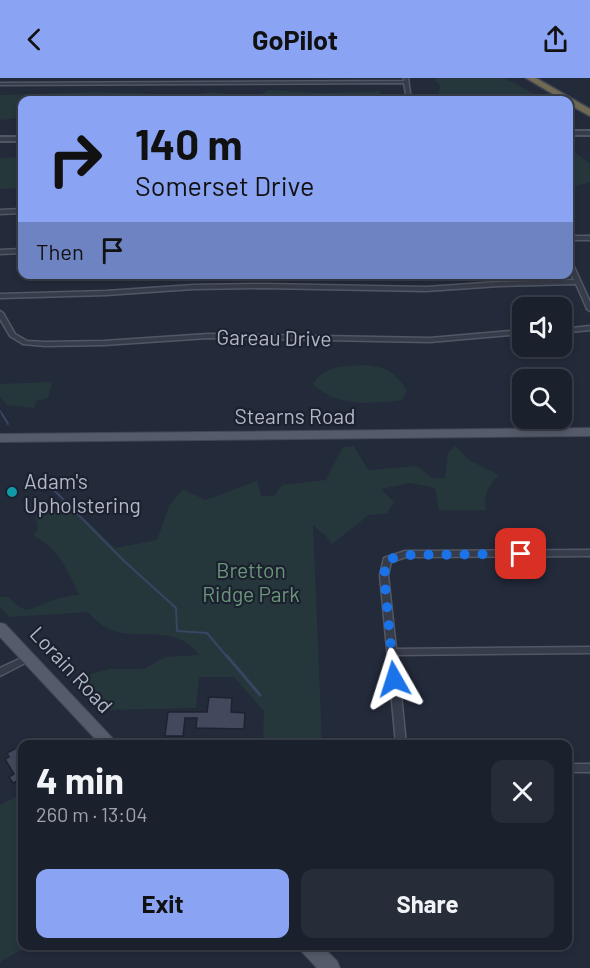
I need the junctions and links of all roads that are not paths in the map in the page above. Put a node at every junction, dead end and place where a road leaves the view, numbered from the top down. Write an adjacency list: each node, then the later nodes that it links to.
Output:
1 (530, 78): 7 (highway)
2 (541, 78): 9 (highway)
3 (406, 80): 4 (street); 6 (street)
4 (69, 81): 5 (street)
5 (0, 84)
6 (408, 96)
7 (561, 96)
8 (573, 103): 10 (highway)
9 (590, 105)
10 (590, 113)
11 (573, 133): 12 (street)
12 (590, 133)
13 (0, 139): 14 (street)
14 (18, 139)
15 (18, 211): 16 (street)
16 (0, 212)
17 (573, 238): 18 (street)
18 (590, 238)
19 (18, 251): 20 (street)
20 (0, 252)
21 (573, 272): 22 (street)
22 (577, 282): 23 (street); 24 (street)
23 (0, 296)
24 (590, 309)
25 (0, 313): 28 (street, Gareau Drive)
26 (590, 328): 27 (street)
27 (572, 330)
28 (512, 333)
29 (590, 432): 30 (main road, Stearns Road)
30 (0, 438)
31 (590, 553): 34 (street)
32 (0, 628): 35 (main road, Lorain Road)
33 (590, 650): 34 (street)
34 (392, 652): 38 (street)
35 (28, 658): 36 (street); 37 (main road, Lorain Road)
36 (0, 672)
37 (106, 740)
38 (401, 740)
39 (572, 768): 40 (street)
40 (590, 768)
41 (313, 950): 42 (main road)
42 (330, 968)

